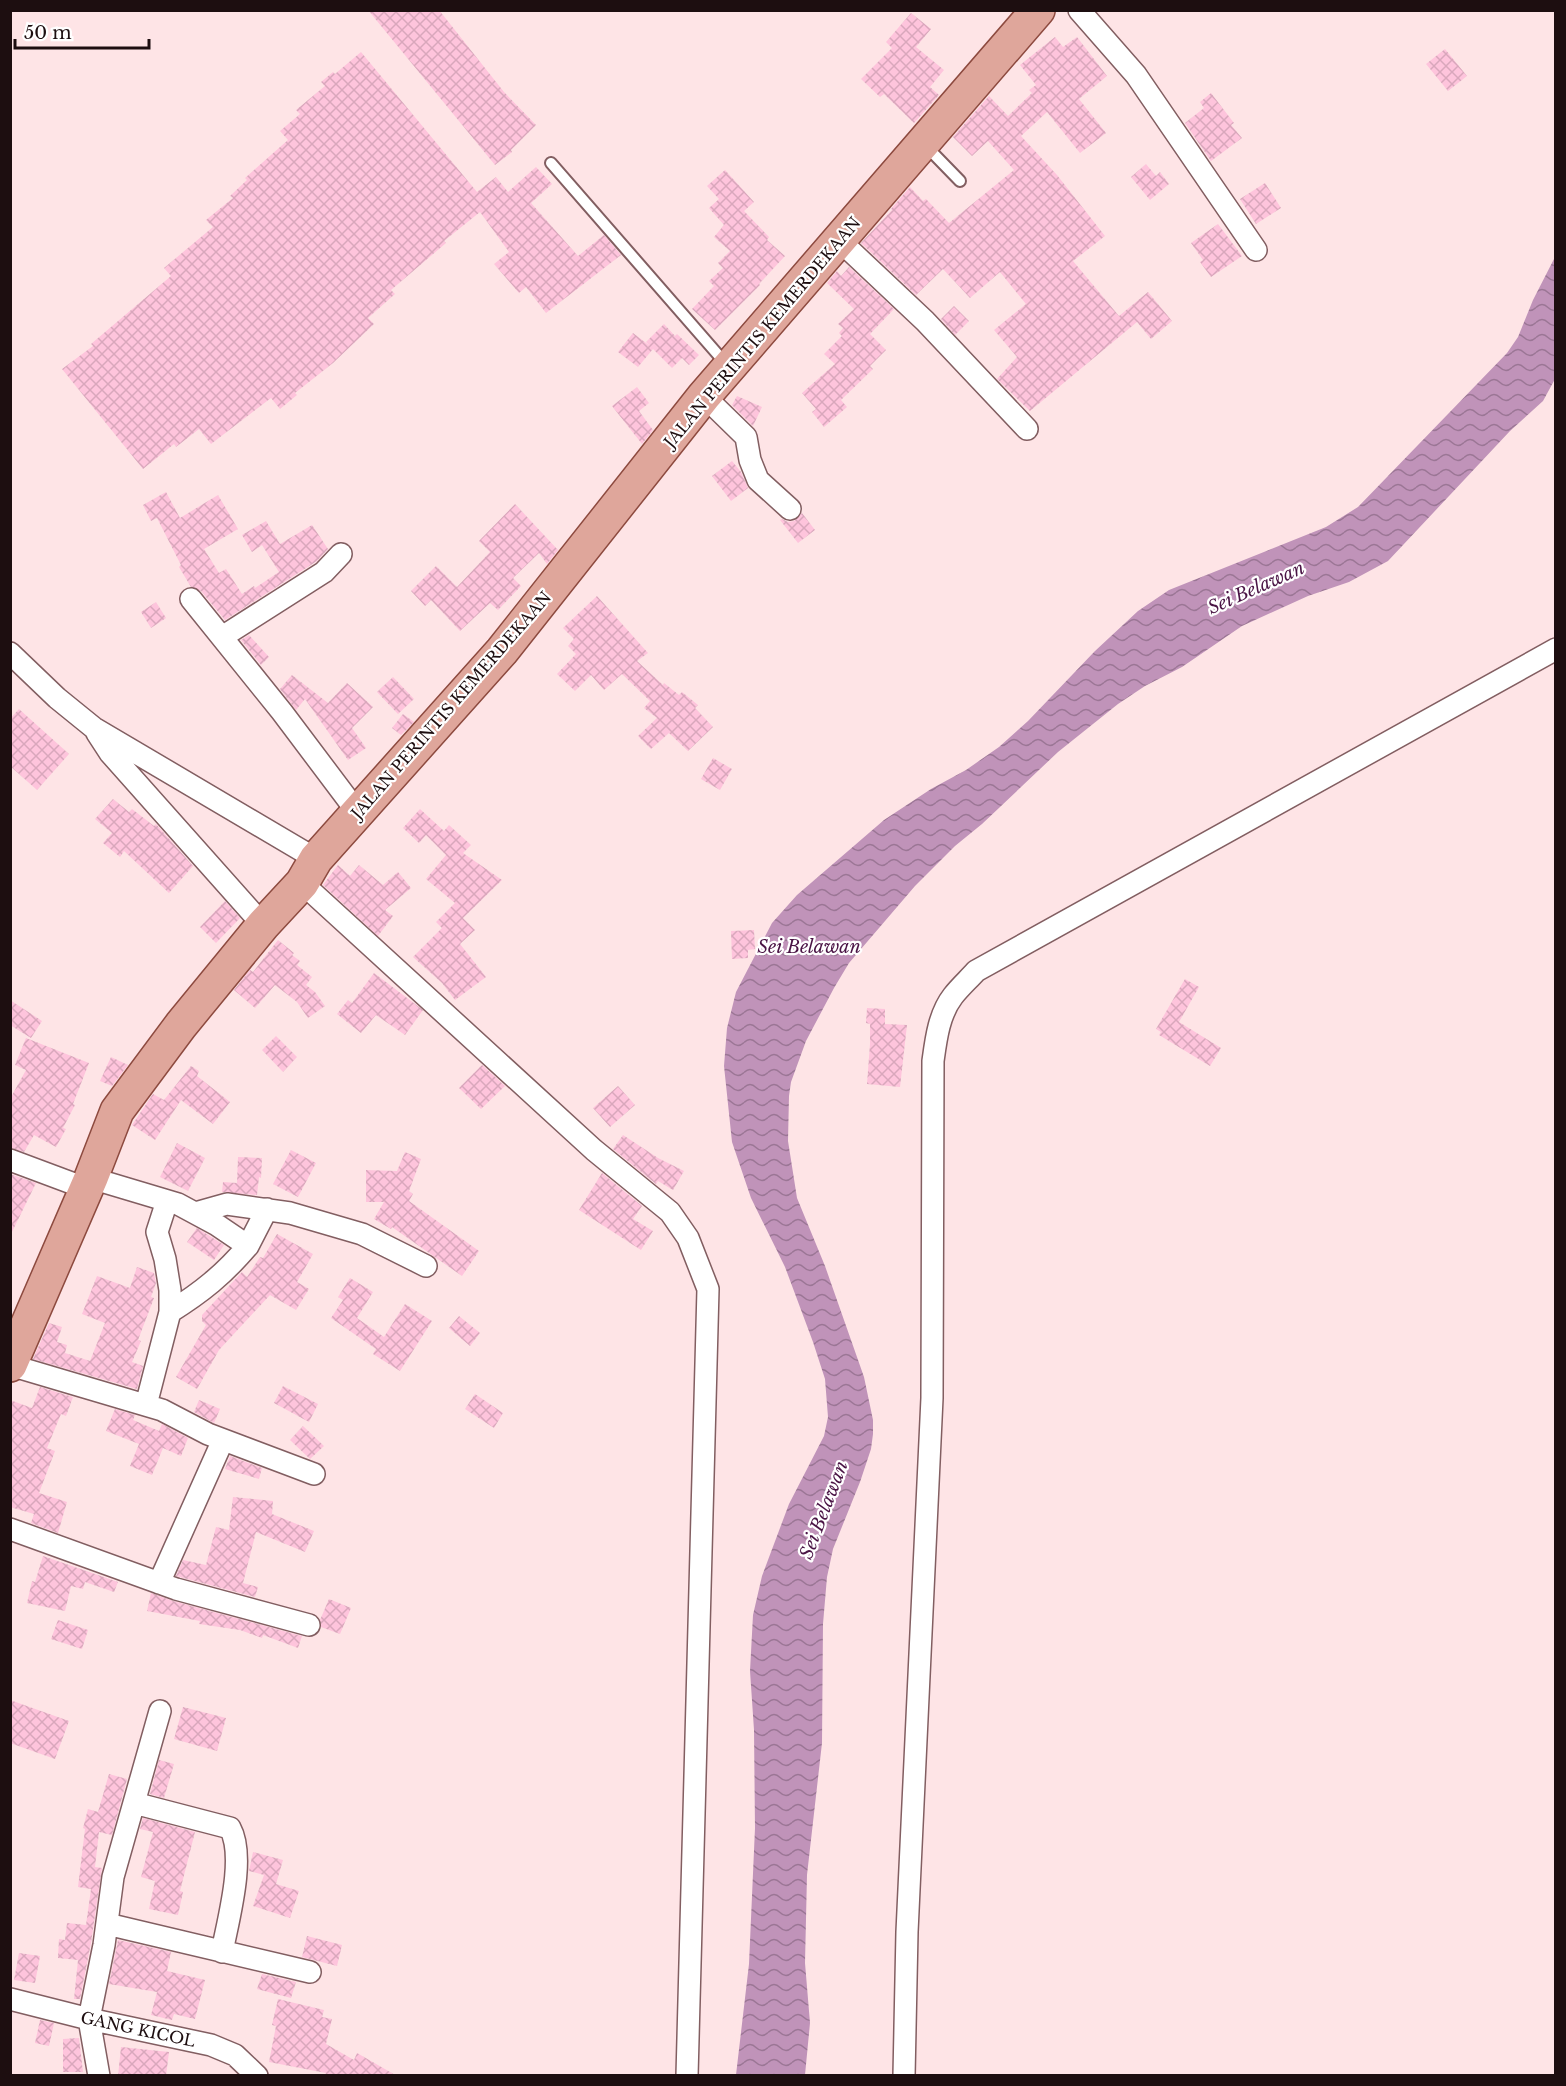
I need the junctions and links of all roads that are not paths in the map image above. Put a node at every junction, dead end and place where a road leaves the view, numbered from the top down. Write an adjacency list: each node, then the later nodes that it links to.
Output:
1 (1038, 10): 3 (main road, JALAN PERINTIS KEMERDEKAAN)
2 (1079, 10): 7 (street)
3 (923, 143): 5 (lane); 6 (main road, JALAN PERINTIS KEMERDEKAAN)
4 (551, 163): 8 (lane)
5 (960, 181)
6 (838, 240): 8 (main road, JALAN PERINTIS KEMERDEKAAN); 10 (street)
7 (1256, 250)
8 (729, 367): 9 (main road, JALAN PERINTIS KEMERDEKAAN)
9 (704, 396): 11 (street); 18 (main road, JALAN PERINTIS KEMERDEKAAN)
10 (1027, 429)
11 (790, 509)
12 (341, 554): 14 (street)
13 (191, 599): 14 (street)
14 (222, 637): 18 (street)
15 (1556, 649): 47 (street)
16 (10, 653): 17 (street)
17 (94, 728): 19 (street); 20 (street)
18 (358, 813): 19 (main road, JALAN PERINTIS KEMERDEKAAN)
19 (309, 871): 20 (main road, JALAN PERINTIS KEMERDEKAAN); 46 (street)
20 (263, 925): 22 (main road, JALAN PERINTIS KEMERDEKAAN)
21 (10, 1160): 22 (street)
22 (88, 1183): 23 (street); 29 (main road, JALAN PERINTIS KEMERDEKAAN)
23 (167, 1201): 25 (street); 28 (street)
24 (267, 1209): 25 (street); 26 (street); 27 (street)
25 (195, 1213): 26 (street)
26 (248, 1246): 28 (street)
27 (426, 1266)
28 (170, 1312): 31 (street)
29 (19, 1322): 30 (main road, JALAN PERINTIS KEMERDEKAAN)
30 (10, 1365): 31 (street)
31 (146, 1405): 32 (street)
32 (223, 1440): 33 (street); 35 (street)
33 (314, 1474)
34 (10, 1529): 35 (street)
35 (159, 1583): 36 (street)
36 (309, 1625)
37 (160, 1711): 38 (street)
38 (134, 1803): 39 (street); 40 (street)
39 (107, 1924): 40 (street); 43 (street)
40 (222, 1952): 41 (street)
41 (310, 1972)
42 (10, 1999): 43 (street, GANG KICOL)
43 (89, 2019): 44 (street); 45 (street, GANG KICOL)
44 (99, 2076)
45 (257, 2076)
46 (687, 2076)
47 (904, 2076)

